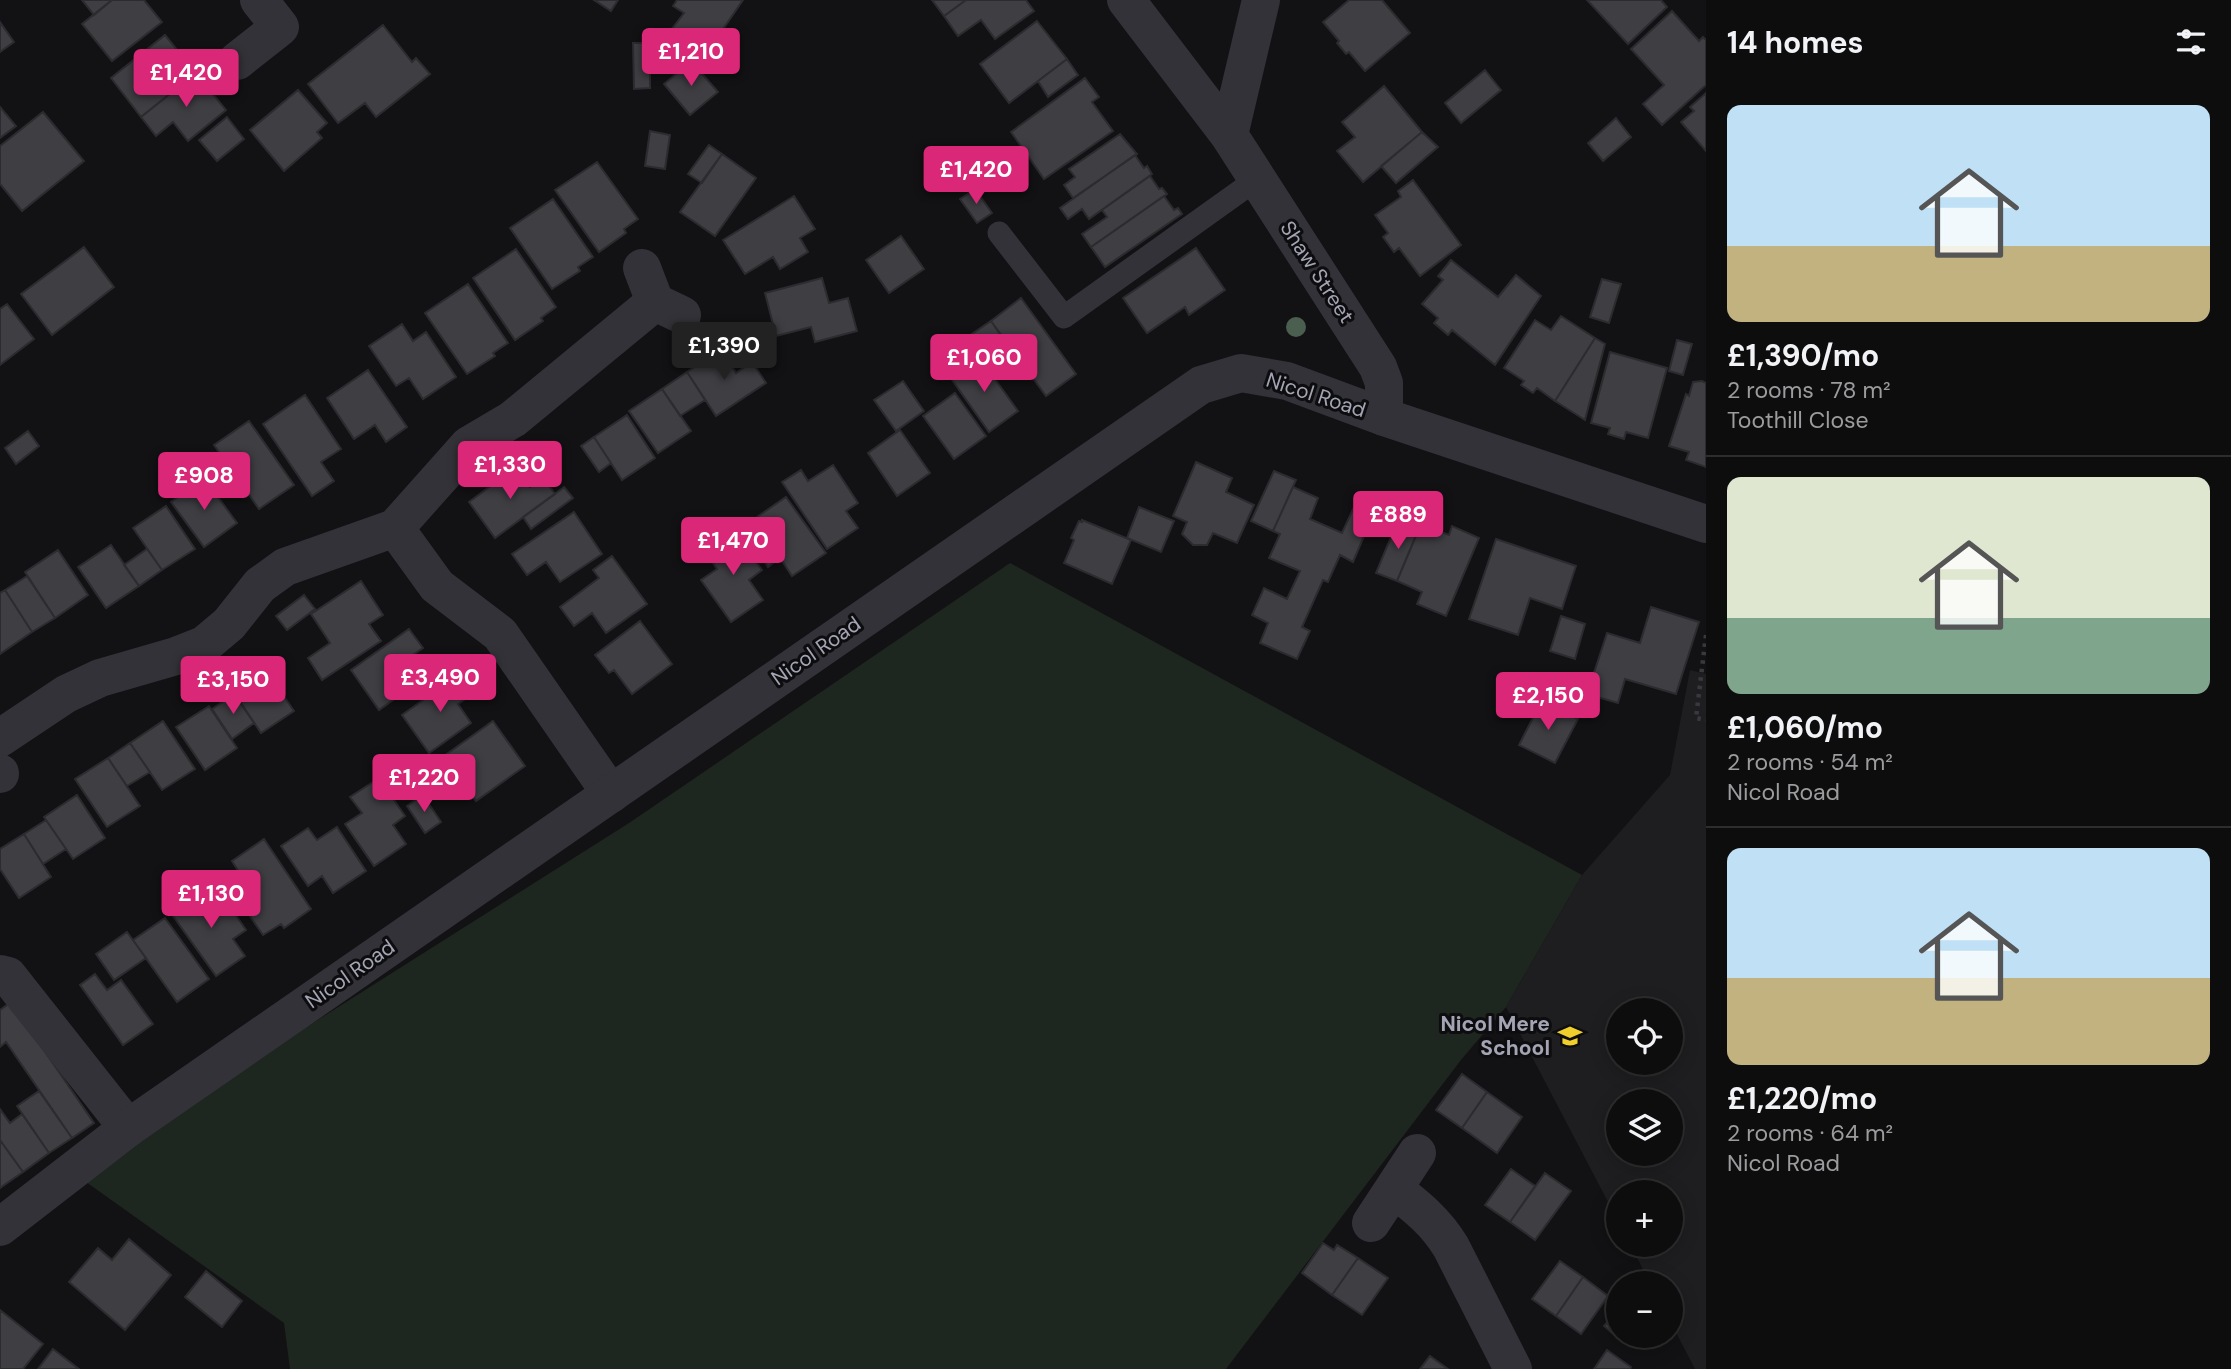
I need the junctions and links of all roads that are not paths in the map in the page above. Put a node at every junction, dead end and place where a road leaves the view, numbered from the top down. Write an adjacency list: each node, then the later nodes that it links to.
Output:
1 (259, 0): 4 (street)
2 (1126, 0): 5 (street, Shaw Street)
3 (1261, 0): 5 (street)
4 (237, 61)
5 (1229, 135): 6 (street, Shaw Street)
6 (1257, 179): 7 (lane); 9 (street, Shaw Street)
7 (999, 233)
8 (660, 295): 11 (street)
9 (1384, 417): 10 (street, Nicol Road); 13 (street, Nicol Road)
10 (1706, 524)
11 (395, 528): 12 (street); 13 (street)
12 (0, 738)
13 (611, 794): 15 (street, Nicol Road)
14 (0, 974): 15 (street)
15 (128, 1128): 19 (street, Nicol Road)
16 (1417, 1153): 17 (street)
17 (1394, 1189): 18 (street); 20 (street)
18 (1371, 1223)
19 (0, 1227)
20 (1513, 1369)

